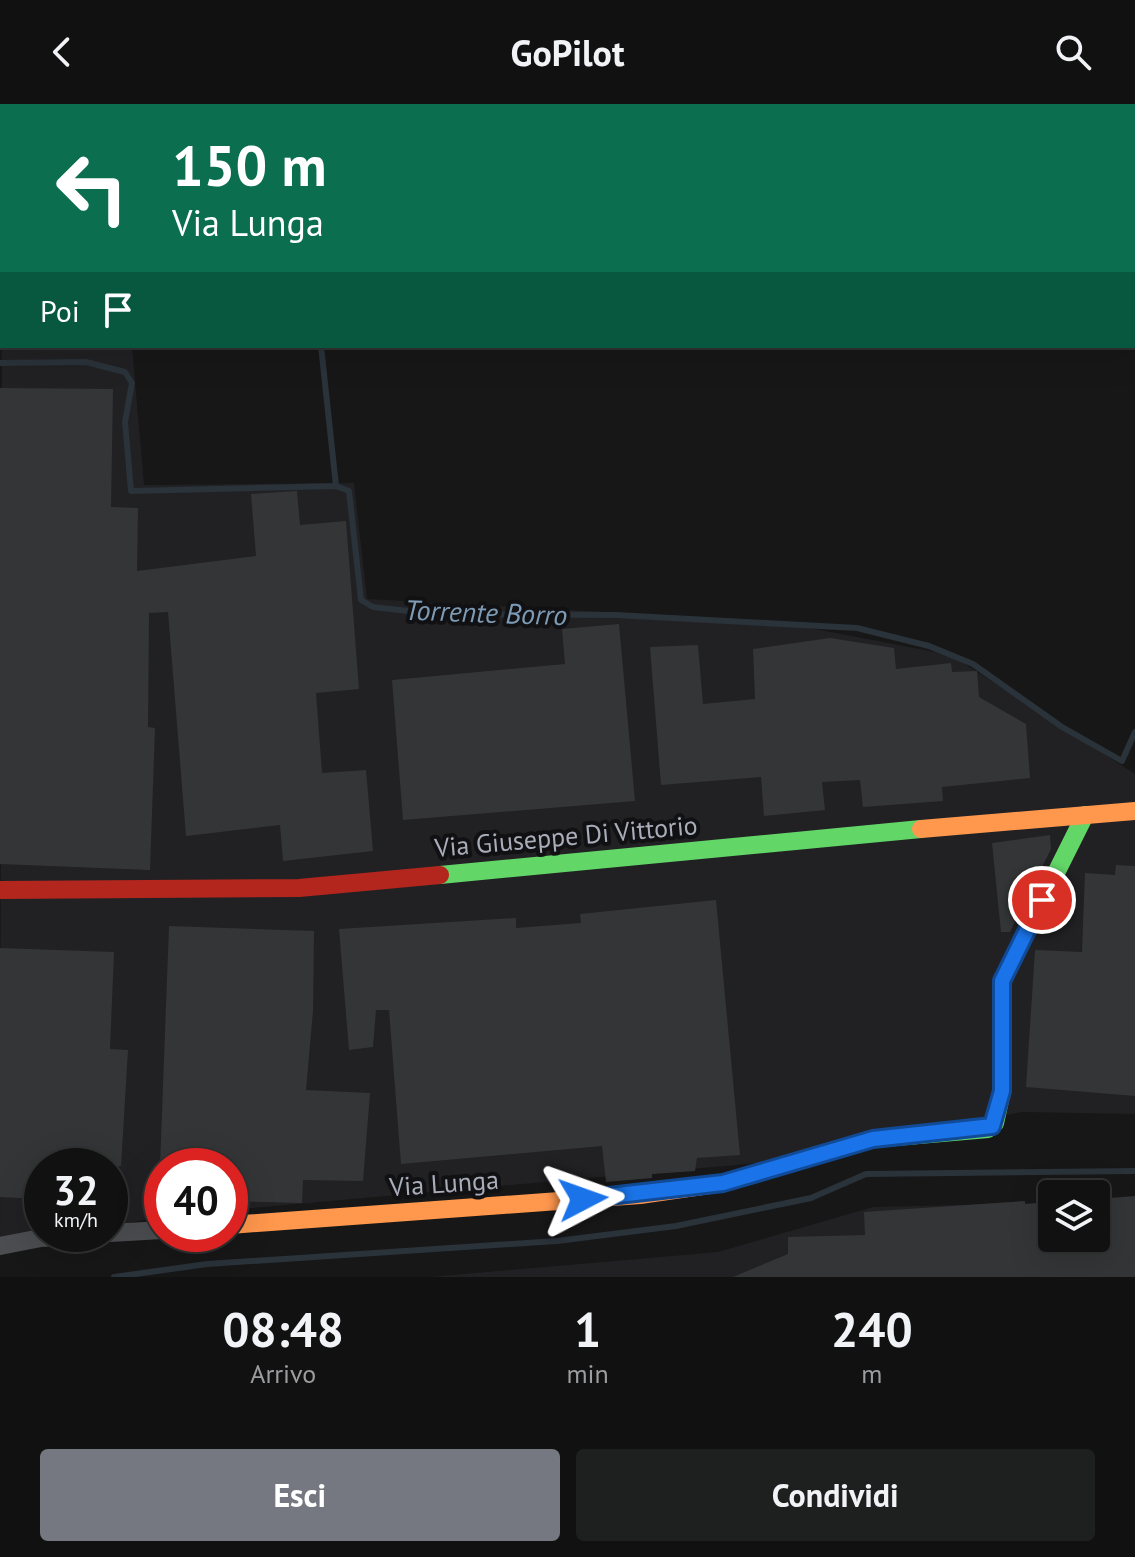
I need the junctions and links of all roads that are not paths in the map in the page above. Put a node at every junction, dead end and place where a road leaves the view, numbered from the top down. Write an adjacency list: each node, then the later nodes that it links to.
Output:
1 (1135, 811): 2 (street, Via Giuseppe Di Vittorio)
2 (1085, 815): 3 (street, Via Giuseppe Di Vittorio); 4 (street, Via Lunga)
3 (0, 890)
4 (248, 1224)
5 (24, 1241): 6 (street)
6 (0, 1246)

